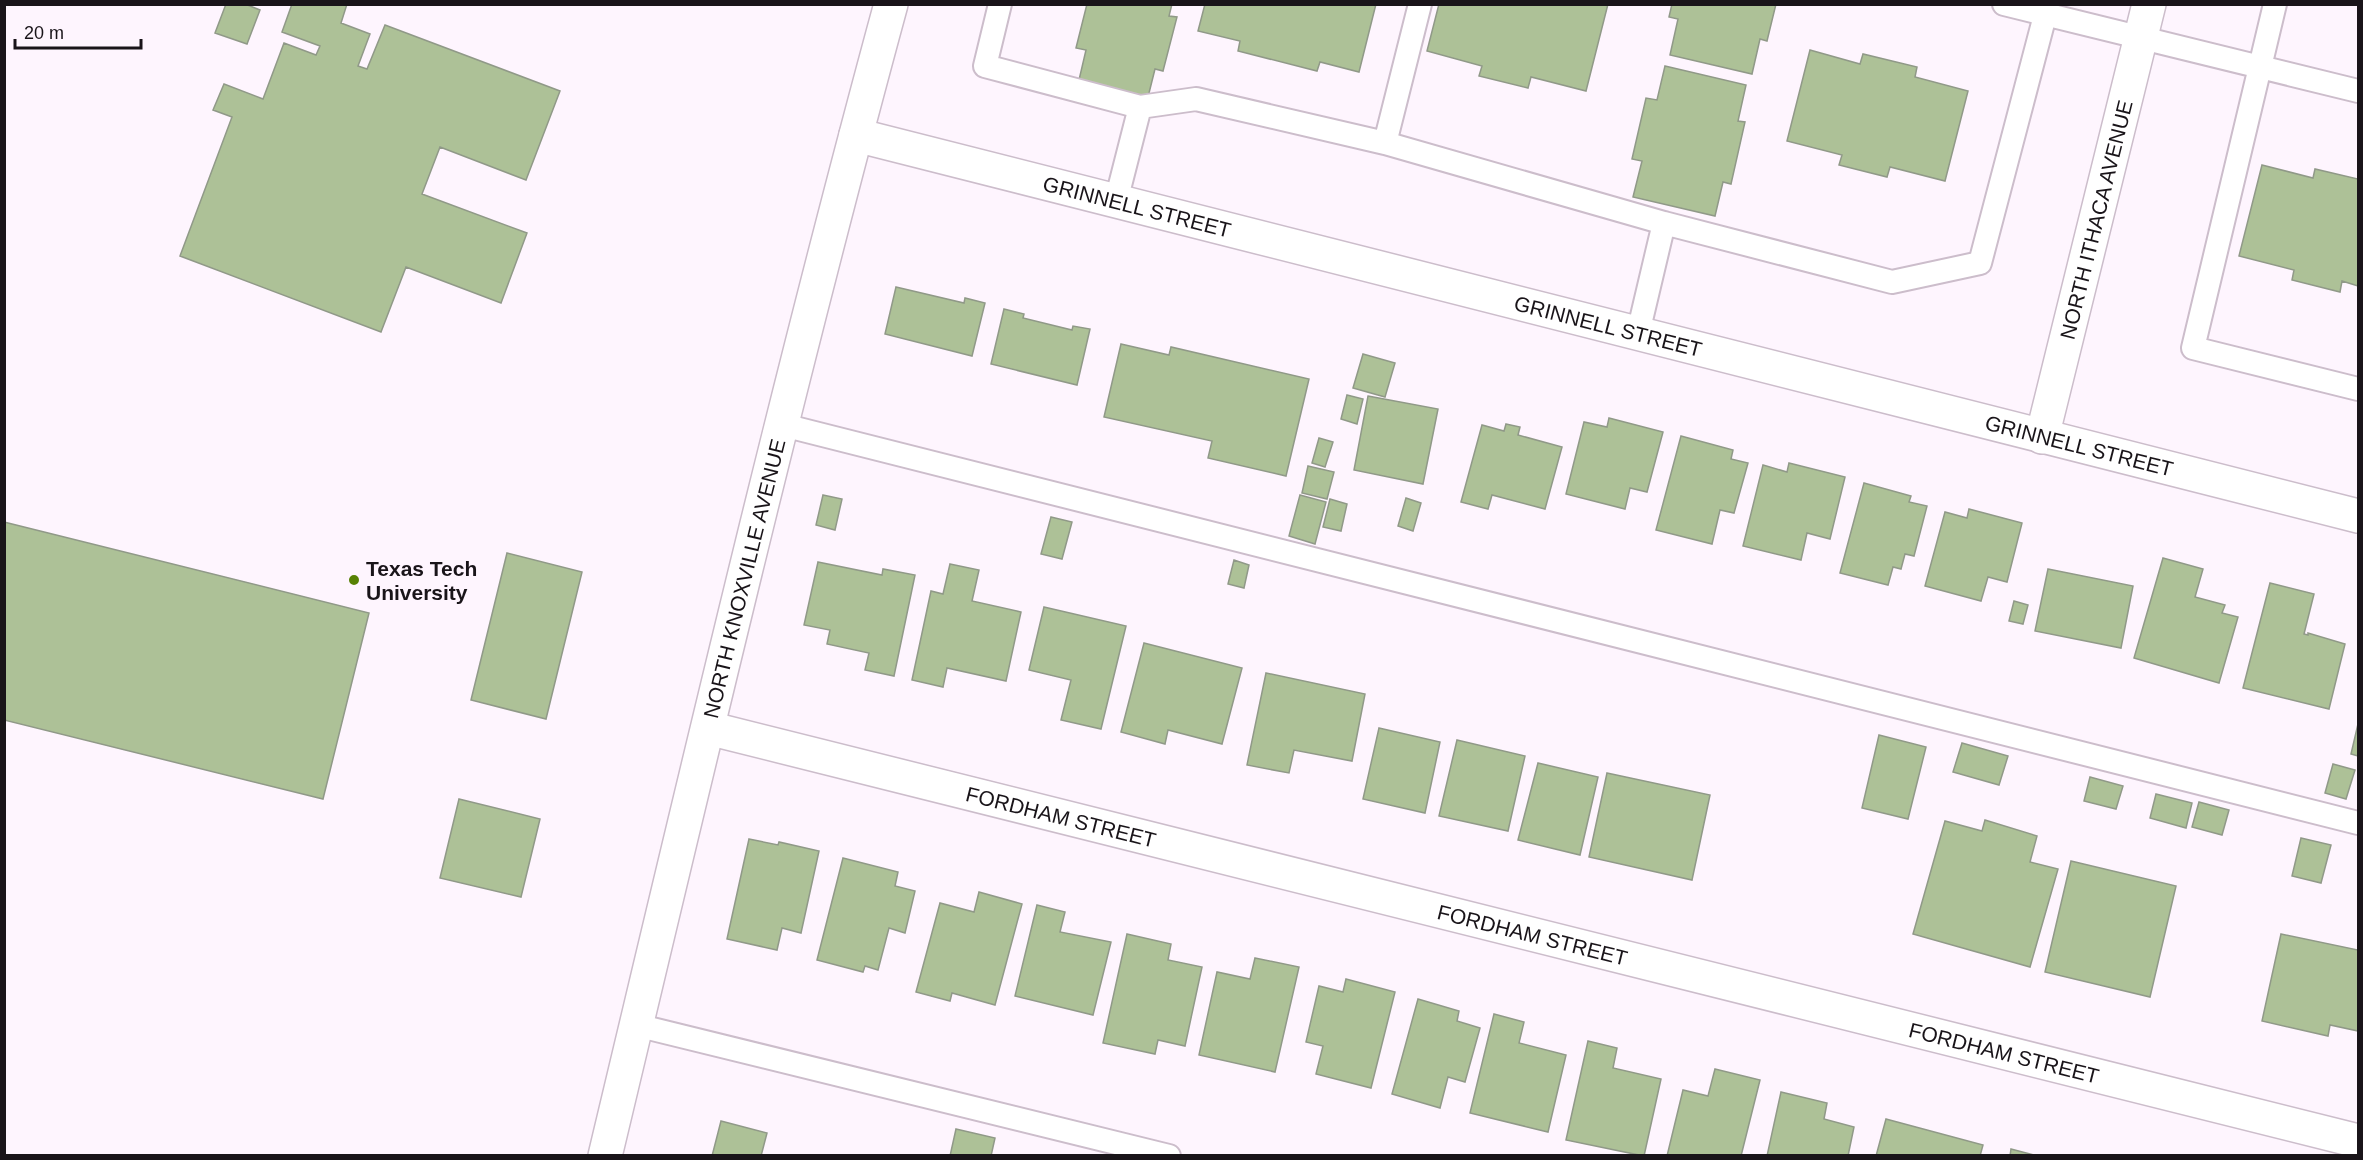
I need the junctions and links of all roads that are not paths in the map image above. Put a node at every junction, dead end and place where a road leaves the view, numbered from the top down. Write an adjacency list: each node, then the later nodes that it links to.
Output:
1 (891, 4): 12 (street, NORTH KNOXVILLE AVENUE)
2 (1000, 4): 11 (lane)
3 (1420, 4): 13 (lane)
4 (2004, 4): 7 (lane)
5 (2149, 4): 8 (street, NORTH ITHACA AVENUE)
6 (2275, 4): 9 (lane)
7 (2047, 10): 8 (lane); 15 (lane)
8 (2141, 38): 9 (lane); 19 (street, NORTH ITHACA AVENUE)
9 (2260, 67): 10 (lane); 17 (lane)
10 (2358, 91)
11 (1140, 107): 13 (lane); 14 (lane)
12 (856, 135): 14 (street, GRINNELL STREET); 18 (street, NORTH KNOXVILLE AVENUE)
13 (1385, 142): 15 (lane)
14 (1116, 201): 16 (street, GRINNELL STREET)
15 (1664, 224): 16 (lane)
16 (1638, 333): 19 (street, GRINNELL STREET)
17 (2358, 390)
18 (783, 425): 21 (street, NORTH KNOXVILLE AVENUE); 22 (lane)
19 (2042, 437): 20 (street, GRINNELL STREET)
20 (2358, 516)
21 (708, 728): 23 (street, NORTH KNOXVILLE AVENUE); 24 (street, FORDHAM STREET)
22 (2358, 823)
23 (636, 1025): 25 (street, NORTH KNOXVILLE AVENUE); 26 (lane)
24 (2358, 1141)
25 (605, 1155)
26 (1169, 1155)

